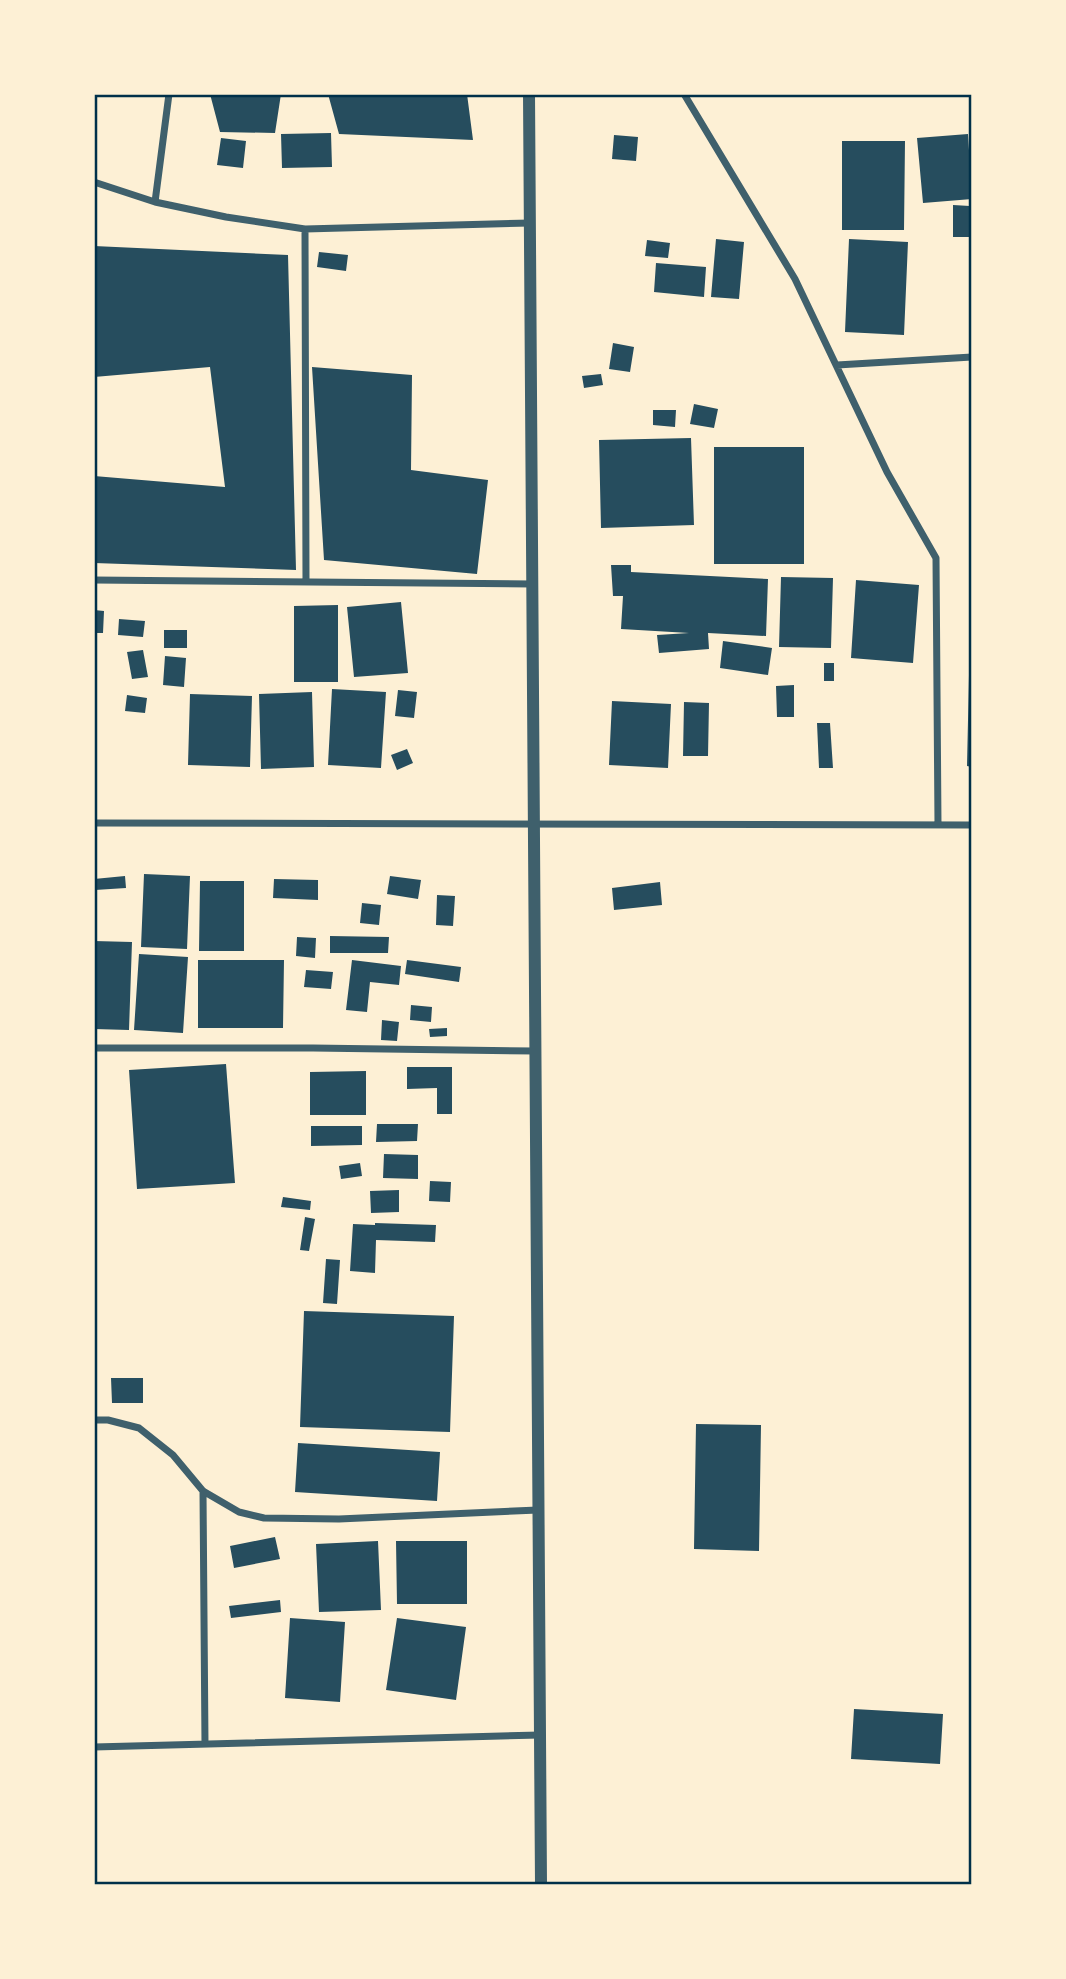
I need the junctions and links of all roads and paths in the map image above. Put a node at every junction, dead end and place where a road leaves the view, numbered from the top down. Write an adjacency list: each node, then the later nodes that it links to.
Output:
1 (169, 94): 5 (street)
2 (529, 94): 6 (street)
3 (684, 94): 9 (street)
4 (94, 182): 5 (street)
5 (155, 202): 7 (street)
6 (530, 223): 7 (street); 12 (street)
7 (305, 229): 11 (street)
8 (971, 357): 9 (street)
9 (837, 365): 15 (street)
10 (94, 580): 11 (street)
11 (306, 582): 12 (street)
12 (532, 584): 14 (street)
13 (94, 823): 14 (street)
14 (533, 824): 15 (street); 18 (street)
15 (938, 825): 16 (street)
16 (971, 825)
17 (94, 1048): 18 (street)
18 (535, 1051): 21 (street)
19 (94, 1420): 20 (street)
20 (203, 1491): 21 (street); 23 (street)
21 (538, 1510): 22 (street)
22 (540, 1735): 23 (street); 25 (street)
23 (205, 1744): 24 (street)
24 (94, 1747)
25 (541, 1885)

